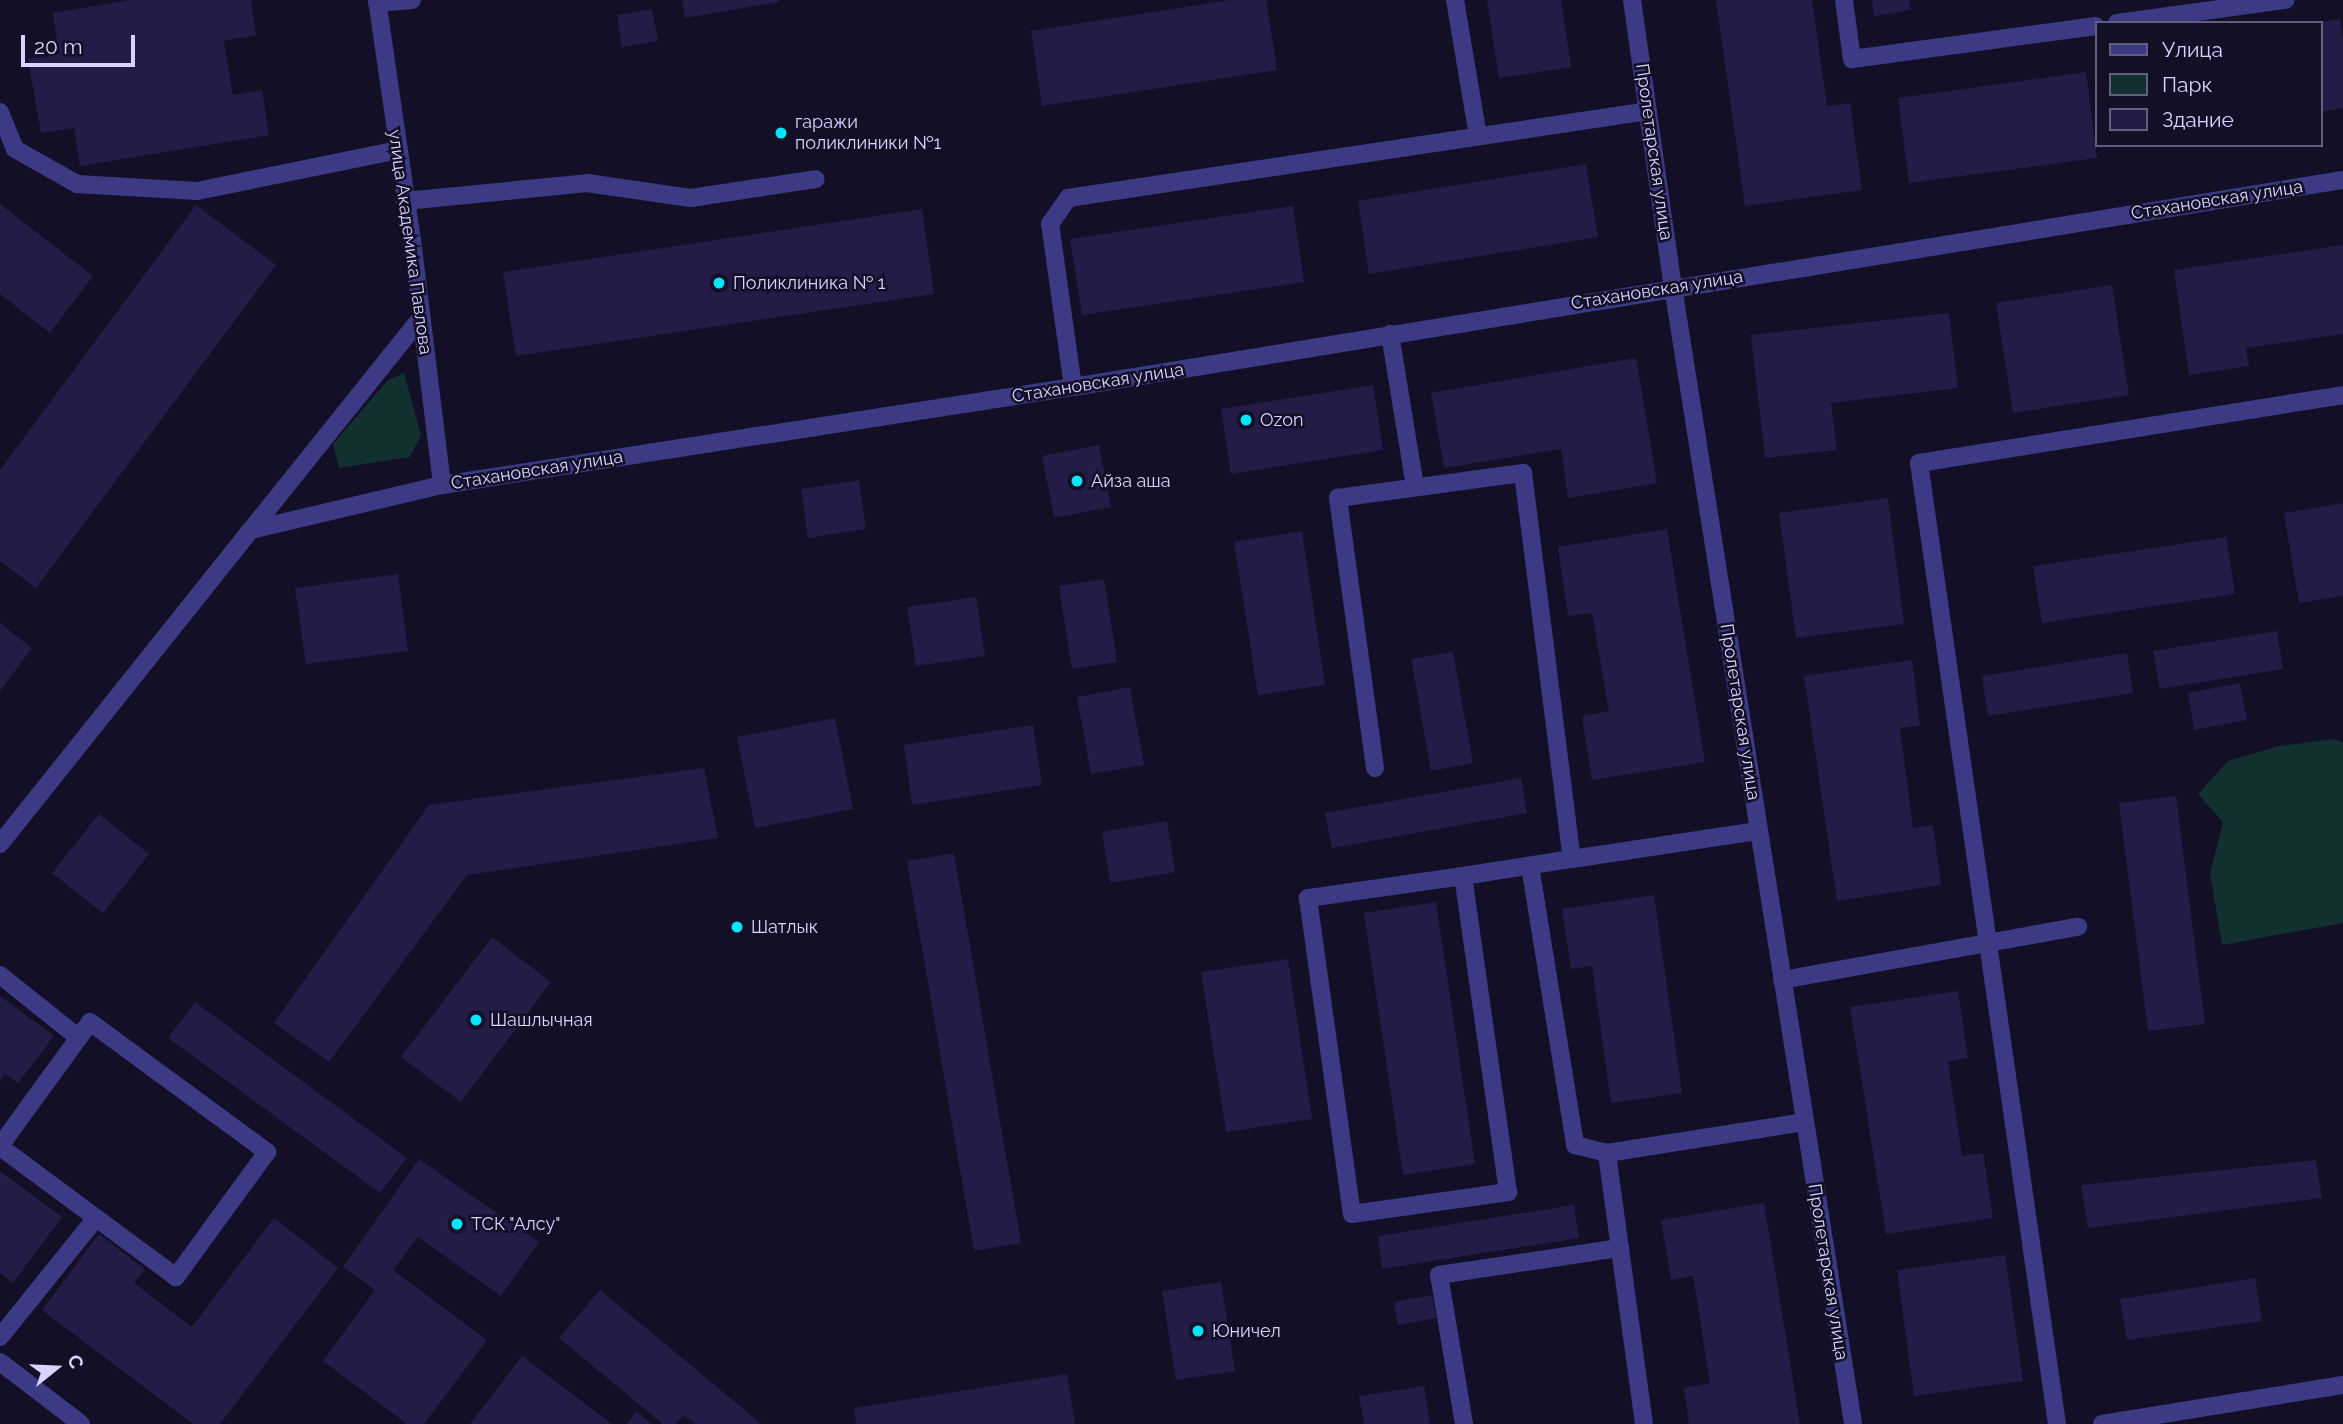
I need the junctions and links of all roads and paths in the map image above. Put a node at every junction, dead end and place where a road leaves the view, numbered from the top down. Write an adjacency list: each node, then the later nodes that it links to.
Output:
1 (412, 0): 6 (street)
2 (1455, 0): 11 (street)
3 (1632, 0): 9 (street, Пролетарская улица)
4 (1844, 0): 8 (street)
5 (2285, 0): 7 (street)
6 (377, 2): 12 (street, улица Академика Павлова)
7 (2132, 21)
8 (2094, 26)
9 (1648, 110): 11 (street); 16 (street, Пролетарская улица)
10 (0, 113): 12 (street)
11 (1478, 136): 19 (street)
12 (398, 150): 15 (street, улица Академика Павлова)
13 (816, 178): 15 (street)
14 (2343, 180): 16 (street, Стахановская улица)
15 (405, 201): 17 (street, улица Академика Павлова)
16 (1673, 287): 18 (street, Стахановская улица); 25 (street, Пролетарская улица)
17 (421, 318): 21 (street, улица Академика Павлова); 23 (street)
18 (1390, 334): 19 (street, Стахановская улица); 22 (street)
19 (1073, 387): 21 (street, Стахановская улица)
20 (2343, 395): 31 (street)
21 (442, 485): 23 (street, Стахановская улица)
22 (1415, 486): 24 (street); 27 (street)
23 (251, 530): 26 (street)
24 (1374, 768)
25 (1758, 831): 27 (street); 33 (street, Пролетарская улица)
26 (0, 844)
27 (1572, 859): 28 (street)
28 (1530, 866): 29 (street); 37 (street)
29 (1464, 876): 29 (street)
30 (2078, 927): 31 (street)
31 (1988, 943): 33 (street); 47 (street)
32 (0, 975): 34 (street)
33 (1782, 980): 35 (street, Пролетарская улица)
34 (79, 1038): 36 (street); 38 (street)
35 (1804, 1122): 37 (street); 46 (street, Пролетарская улица)
36 (0, 1147): 38 (street)
37 (1607, 1153): 39 (street)
38 (96, 1218): 40 (street)
39 (1620, 1248): 44 (street); 45 (street)
40 (0, 1338)
41 (0, 1362): 43 (street)
42 (2343, 1385): 48 (street)
43 (80, 1424)
44 (1464, 1424)
45 (1644, 1424)
46 (1853, 1424)
47 (2057, 1424)
48 (2102, 1424)

